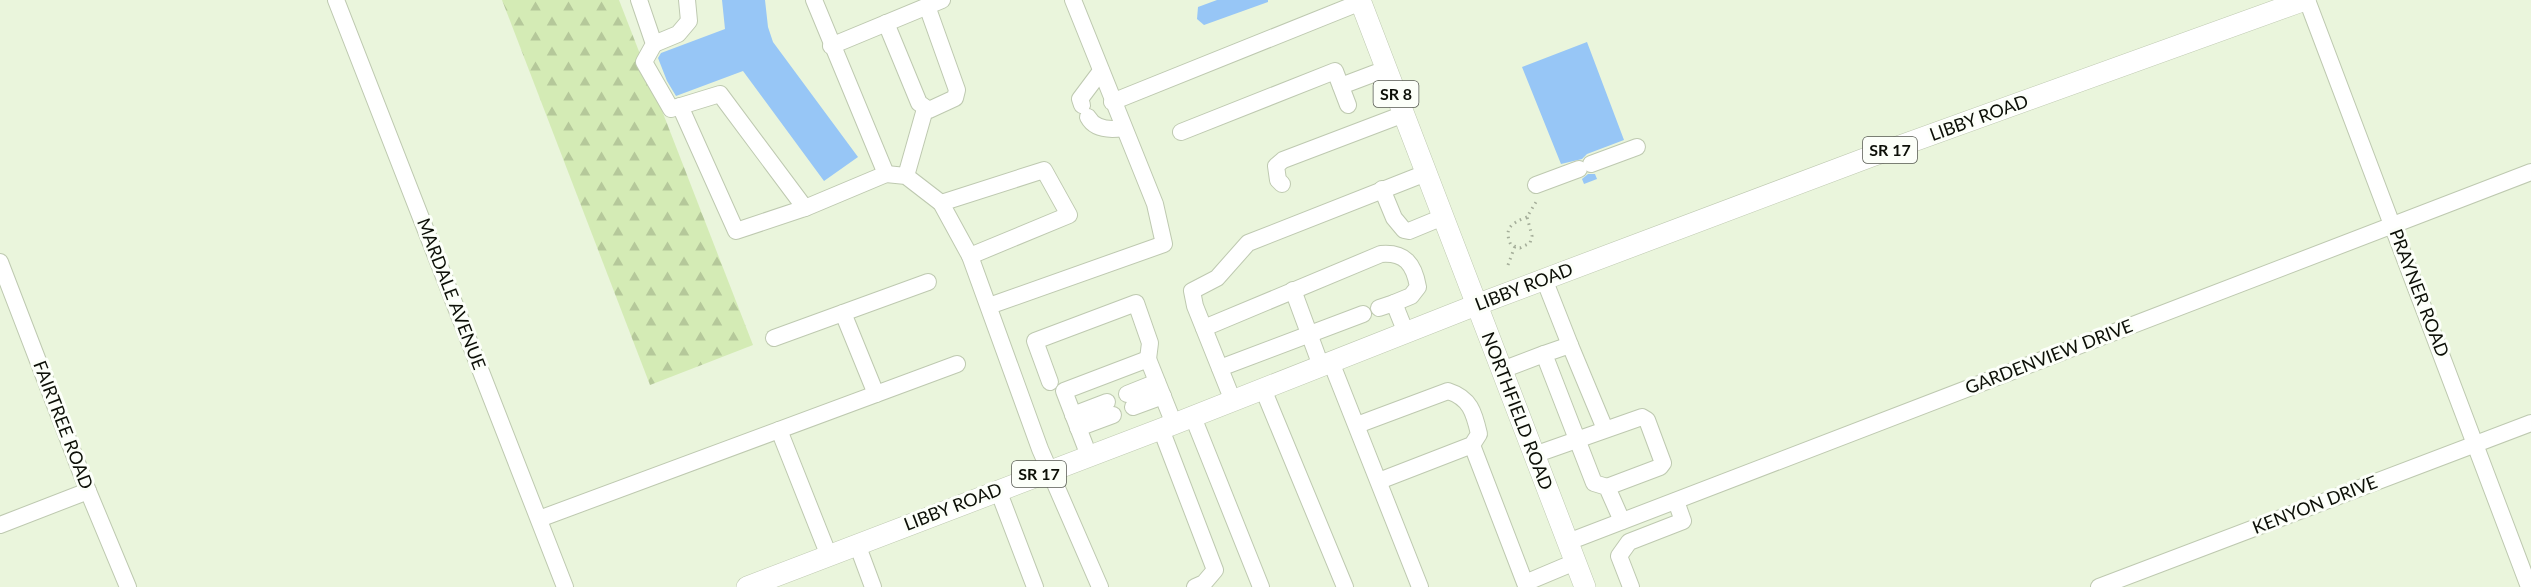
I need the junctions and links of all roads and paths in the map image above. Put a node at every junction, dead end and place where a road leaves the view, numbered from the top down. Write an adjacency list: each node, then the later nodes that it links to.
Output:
1 (336, 0): 81 (street, MARDALE AVENUE)
2 (639, 0): 10 (street)
3 (687, 0): 10 (street)
4 (814, 0): 11 (street)
5 (1073, 0): 13 (street)
6 (2306, 0): 34 (street, PRAYNER ROAD); 39 (main road, LIBBY ROAD / SR 17)
7 (1360, 1): 12 (main road, NORTHFIELD ROAD / SR 8); 15 (street)
8 (934, 3): 9 (street); 18 (street)
9 (886, 23): 11 (street); 18 (street)
10 (654, 44): 17 (street)
11 (831, 46): 25 (street)
12 (1386, 69): 14 (street); 19 (main road, NORTHFIELD ROAD / SR 8)
13 (1101, 71): 15 (street); 20 (street)
14 (1341, 86): 16 (street); 21 (street)
15 (1112, 102): 20 (street)
16 (1348, 105)
17 (680, 106): 31 (street); 31 (street)
18 (925, 109): 26 (street)
19 (1404, 114): 24 (main road, NORTHFIELD ROAD / SR 8); 27 (street)
20 (1123, 128): 43 (street)
21 (1181, 132)
22 (1637, 147): 29 (street)
23 (2531, 172): 34 (street, GARDENVIEW DRIVE)
24 (1426, 173): 28 (street); 32 (main road, NORTHFIELD ROAD / SR 8)
25 (886, 174): 26 (street); 31 (street)
26 (906, 176): 30 (street)
27 (1282, 184)
28 (1383, 189): 32 (street); 46 (street)
29 (1538, 190): 33 (path)
30 (941, 203): 36 (street); 36 (street)
31 (805, 208)
32 (1443, 218): 42 (main road, NORTHFIELD ROAD / SR 8)
33 (1527, 218): 35 (path); 35 (path)
34 (2393, 225): 71 (street, PRAYNER ROAD); 80 (street, GARDENVIEW DRIVE)
35 (1515, 246): 38 (path)
36 (970, 256): 43 (street)
37 (0, 262): 79 (street, FAIRTREE ROAD)
38 (1508, 265)
39 (1544, 279): 42 (main road, LIBBY ROAD / SR 17); 50 (street)
40 (928, 282): 44 (street)
41 (1293, 290): 46 (street); 47 (street); 48 (street)
42 (1476, 305): 47 (main road, LIBBY ROAD / SR 17); 56 (main road, NORTHFIELD ROAD / SR 8)
43 (989, 306): 75 (street)
44 (843, 313): 49 (street); 60 (street)
45 (1363, 314): 48 (street)
46 (1204, 328): 55 (street)
47 (1406, 333): 54 (main road, LIBBY ROAD / SR 17)
48 (1309, 334): 54 (street); 55 (street)
49 (774, 338)
50 (1570, 345): 51 (street); 68 (street)
51 (1544, 354): 56 (street); 70 (street)
52 (1148, 358): 57 (street); 58 (street); 64 (street)
53 (957, 364): 60 (street)
54 (1326, 364): 59 (main road, LIBBY ROAD / SR 17); 67 (street)
55 (1220, 368): 62 (street)
56 (1502, 370): 73 (main road, NORTHFIELD ROAD / SR 8)
57 (1050, 382)
58 (1160, 389): 61 (street); 65 (street)
59 (1263, 389): 62 (main road, LIBBY ROAD / SR 17); 97 (street)
60 (876, 394): 69 (street)
61 (1130, 400)
62 (1233, 401): 65 (main road, LIBBY ROAD / SR 17)
63 (1110, 408): 64 (street)
64 (1076, 422): 74 (street)
65 (1176, 423): 74 (main road, LIBBY ROAD / SR 17); 95 (street); 96 (street)
66 (2531, 423): 71 (street, KENYON DRIVE)
67 (1357, 425): 72 (street); 76 (street)
68 (1605, 429): 70 (street); 77 (street)
69 (779, 430): 81 (street); 86 (street)
70 (1577, 440): 73 (street); 77 (street)
71 (2476, 444): 101 (street, KENYON DRIVE); 102 (street, PRAYNER ROAD)
72 (1472, 445): 76 (street); 88 (street)
73 (1534, 455): 84 (main road, NORTHFIELD ROAD / SR 8)
74 (1089, 456): 75 (main road, LIBBY ROAD / SR 17)
75 (1050, 470): 78 (main road, LIBBY ROAD / SR 17); 94 (street)
76 (1379, 481): 98 (street)
77 (1607, 487): 82 (street)
78 (998, 490): 85 (main road, LIBBY ROAD / SR 17); 93 (street)
79 (88, 491): 83 (street); 89 (street, FAIRTREE ROAD)
80 (1676, 501): 82 (street, GARDENVIEW DRIVE); 100 (street)
81 (539, 519): 90 (street, MARDALE AVENUE)
82 (1622, 521): 84 (street, GARDENVIEW DRIVE)
83 (0, 525)
84 (1568, 542): 87 (main road, NORTHFIELD ROAD / SR 8)
85 (857, 544): 86 (main road, LIBBY ROAD / SR 17); 92 (street)
86 (828, 556): 91 (main road, LIBBY ROAD / SR 17)
87 (1575, 562): 88 (street); 99 (main road, NORTHFIELD ROAD / SR 8)
88 (1520, 585)
89 (128, 587)
90 (565, 587)
91 (747, 587)
92 (873, 587)
93 (1035, 587)
94 (1100, 587)
95 (1195, 587)
96 (1261, 587)
97 (1345, 587)
98 (1420, 587)
99 (1585, 587)
100 (1631, 587)
101 (2099, 587)
102 (2529, 587)

